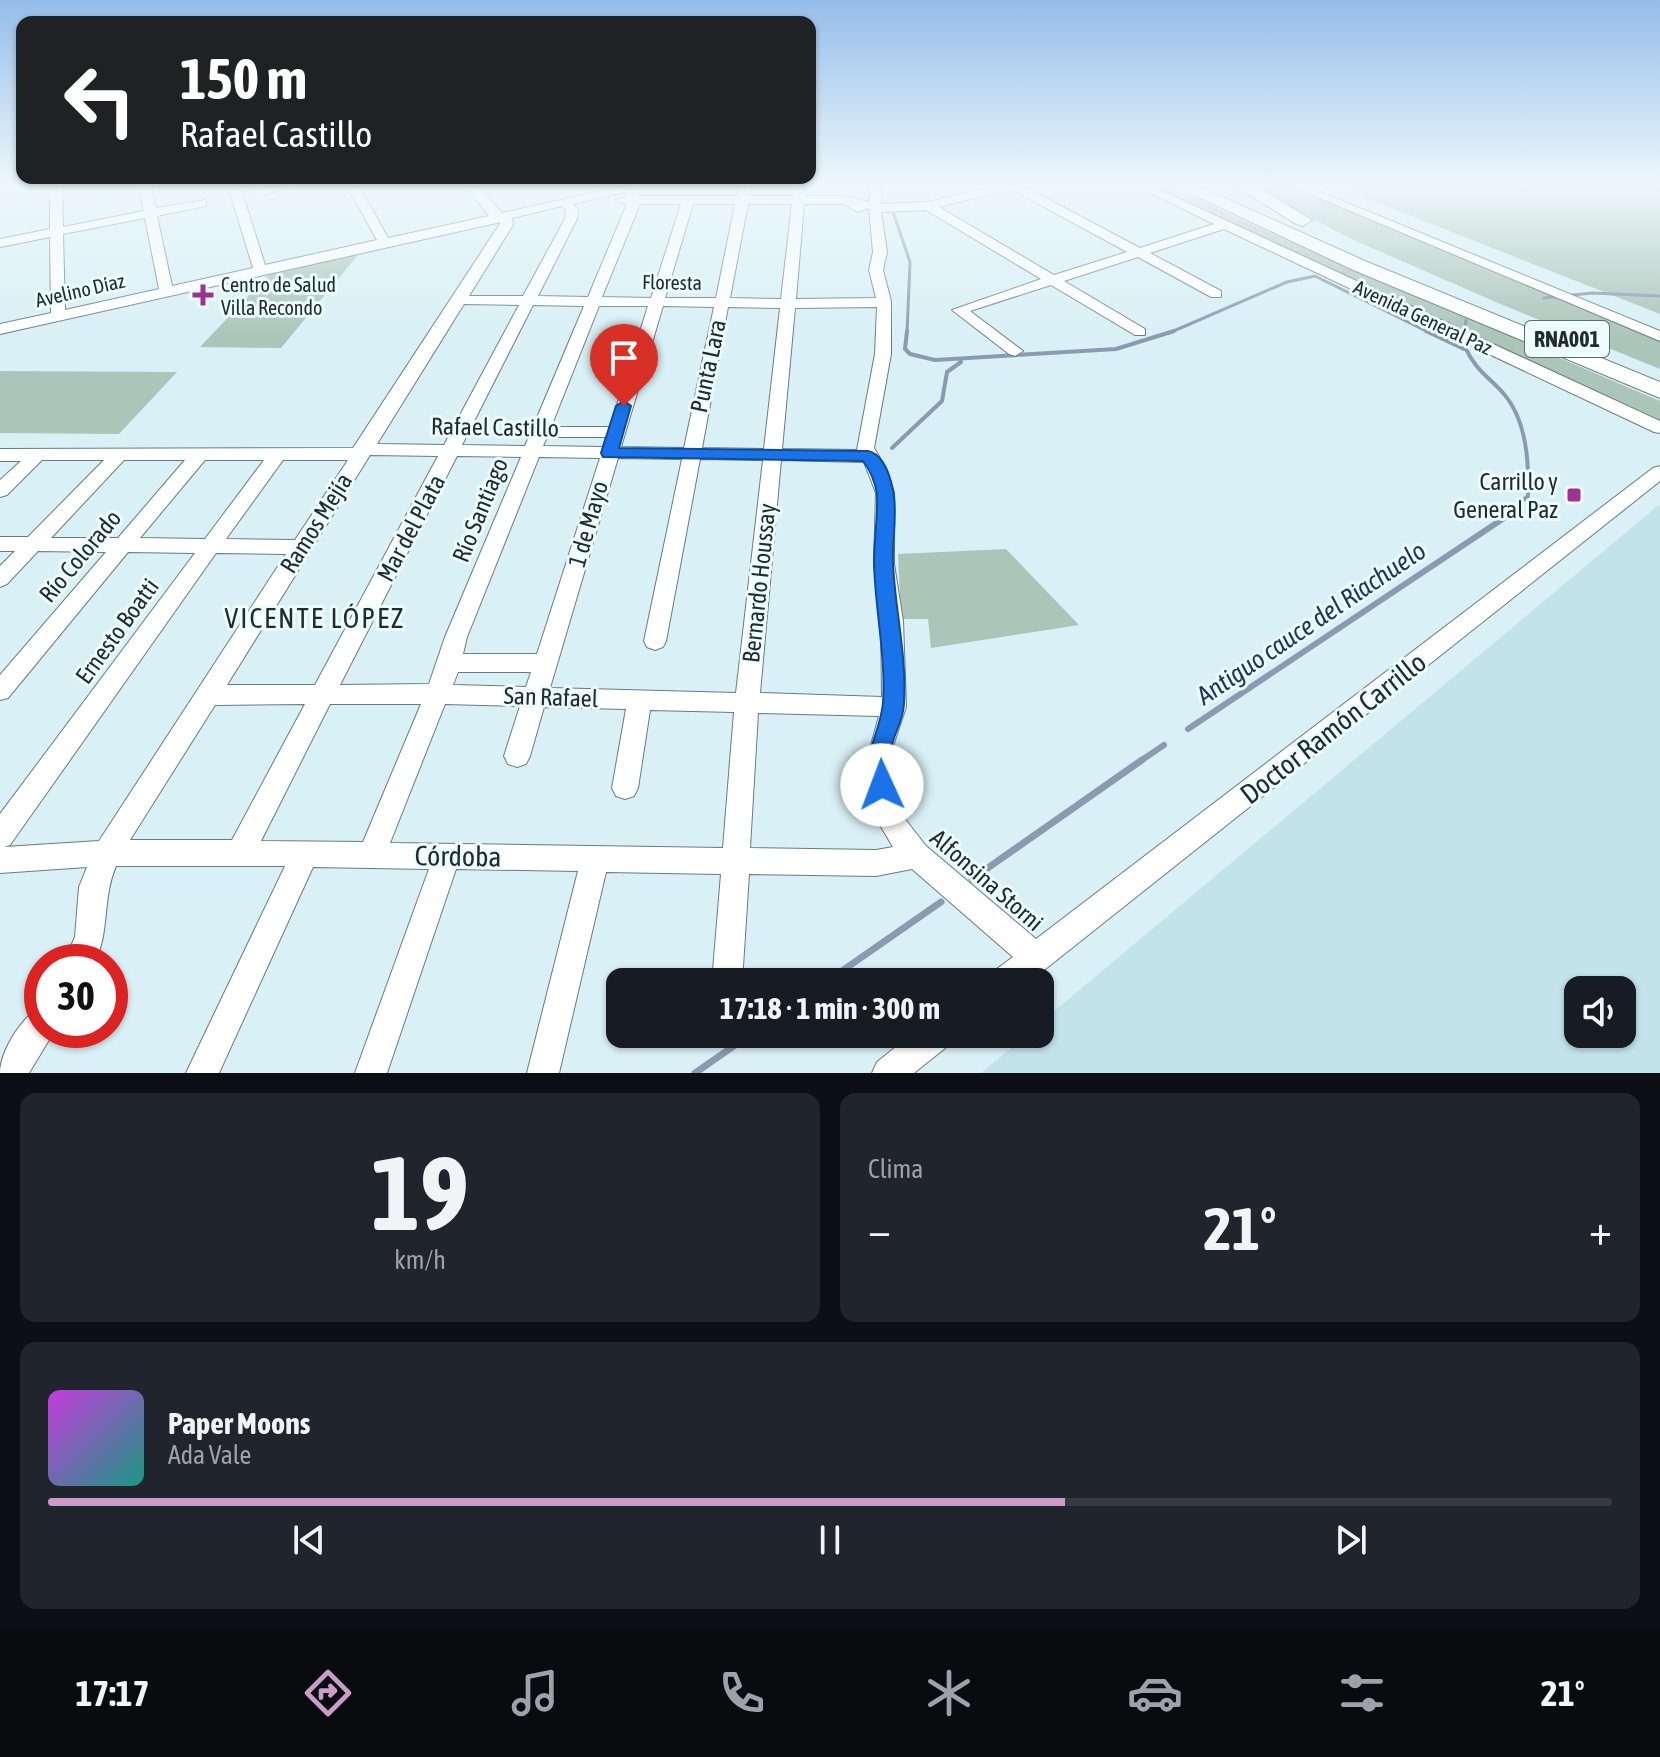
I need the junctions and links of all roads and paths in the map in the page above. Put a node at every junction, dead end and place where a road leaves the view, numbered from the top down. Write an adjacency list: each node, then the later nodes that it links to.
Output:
1 (35, 236): 23 (street)
2 (56, 236): 37 (street)
3 (155, 236): 27 (street)
4 (249, 236): 25 (street)
5 (381, 236): 22 (street)
6 (411, 236): 22 (street, Avelino Díaz)
7 (500, 236): 29 (street, Ramos Mejía)
8 (562, 236): 30 (street, Mar del Plata)
9 (617, 236): 31 (street, Río Santiago)
10 (677, 236): 34 (street, 1 de Mayo)
11 (735, 236): 35 (street, Punta Lara)
12 (794, 236): 36 (street, Bernardo Houssay)
13 (875, 236): 32 (street, Alfonsina Storni)
14 (980, 236): 26 (street)
15 (1110, 236): 24 (street)
16 (1190, 236): 24 (street)
17 (1249, 236): 44 (street, Avenida General Paz)
18 (1297, 236): 43 (highway, Avenida General Paz / RNA001)
19 (1324, 236): 33 (highway, Avenida General Paz / RNA001)
20 (1338, 236): 33 (highway)
21 (1419, 236): 40 (street)
22 (384, 242): 25 (street, Avelino Díaz)
23 (0, 243)
24 (1140, 252): 26 (street); 28 (street)
25 (260, 270): 27 (street, Avelino Díaz)
26 (1054, 279): 39 (street); 41 (street)
27 (166, 291): 37 (street, Avelino Díaz)
28 (1216, 294)
29 (459, 300): 30 (street, Floresta); 48 (street, Ramos Mejía)
30 (527, 300): 31 (street, Floresta); 47 (street, Mar del Plata)
31 (593, 301): 34 (street, Floresta); 45 (street, Río Santiago)
32 (884, 301): 36 (street); 58 (street, Alfonsina Storni)
33 (1475, 301): 42 (highway, Avenida General Paz / RNA001)
34 (656, 302): 35 (street, Floresta); 46 (street, 1 de Mayo)
35 (721, 307): 36 (street, Floresta); 51 (street, Punta Lara)
36 (786, 307): 56 (street, Bernardo Houssay)
37 (58, 316): 38 (street, Avelino Díaz)
38 (0, 329)
39 (1140, 332)
40 (1660, 336)
41 (1015, 351)
42 (1660, 377)
43 (1660, 391)
44 (1660, 428)
45 (539, 432): 46 (street); 49 (street, Río Santiago)
46 (615, 432): 50 (street, 1 de Mayo)
47 (451, 450): 48 (street, Rafael Castillo); 49 (street, Rafael Castillo); 71 (street, Mar del Plata)
48 (360, 452): 57 (street, Rafael Castillo); 65 (street, Ramos Mejía)
49 (531, 452): 50 (street, Rafael Castillo); 68 (street, Río Santiago)
50 (609, 453): 51 (street, Rafael Castillo); 69 (street, 1 de Mayo)
51 (690, 454): 56 (street, Rafael Castillo); 67 (street, Punta Lara)
52 (0, 455): 53 (street, Rafael Castillo)
53 (37, 455): 54 (street, Rafael Castillo); 60 (street)
54 (119, 455): 55 (street, Rafael Castillo); 62 (street)
55 (199, 455): 57 (street, Rafael Castillo); 63 (street, Río Colorado)
56 (771, 455): 58 (street, Rafael Castillo); 76 (street, Bernardo Houssay)
57 (276, 456): 64 (street, Ernesto Boatti)
58 (868, 456): 77 (street, Alfonsina Storni)
59 (1660, 472): 91 (street, Doctor Ramón Carrillo)
60 (0, 491)
61 (0, 544): 62 (street)
62 (33, 544): 63 (street); 66 (street)
63 (124, 545): 64 (street); 70 (street, Río Colorado)
64 (211, 545): 65 (street); 80 (street, Ernesto Boatti)
65 (302, 547): 73 (street, Ramos Mejía)
66 (0, 579)
67 (655, 641)
68 (450, 663): 69 (street); 72 (street, Río Santiago)
69 (547, 663): 74 (street, 1 de Mayo)
70 (0, 691)
71 (324, 694): 72 (street, San Rafael); 73 (street, San Rafael); 82 (street, Mar del Plata)
72 (435, 694): 74 (street, San Rafael); 84 (street, Río Santiago)
73 (208, 695): 81 (street, Ramos Mejía)
74 (537, 697): 75 (street, San Rafael); 78 (street, 1 de Mayo)
75 (640, 700): 76 (street, San Rafael); 79 (street)
76 (747, 704): 77 (street, San Rafael); 89 (street, Bernardo Houssay)
77 (894, 707): 85 (street, Alfonsina Storni)
78 (517, 756)
79 (625, 788)
80 (0, 836)
81 (107, 853): 82 (street, Córdoba); 88 (street, Córdoba); 90 (street, Ramos Mejía)
82 (240, 853): 83 (street, Córdoba)
83 (305, 854): 84 (street, Córdoba); 97 (street)
84 (371, 855): 86 (street, Córdoba)
85 (916, 855): 89 (street, Córdoba); 91 (street, Alfonsina Storni)
86 (447, 856): 87 (street, Córdoba); 98 (street)
87 (595, 858): 89 (street, Córdoba); 99 (street)
88 (0, 860)
89 (735, 860): 92 (street, Bernardo Houssay)
90 (88, 944)
91 (1036, 958): 93 (street, Doctor Ramón Carrillo)
92 (728, 968)
93 (1023, 968)
94 (26, 1048): 96 (street)
95 (920, 1048): 100 (street)
96 (11, 1073)
97 (202, 1073)
98 (371, 1073)
99 (543, 1073)
100 (888, 1073)

